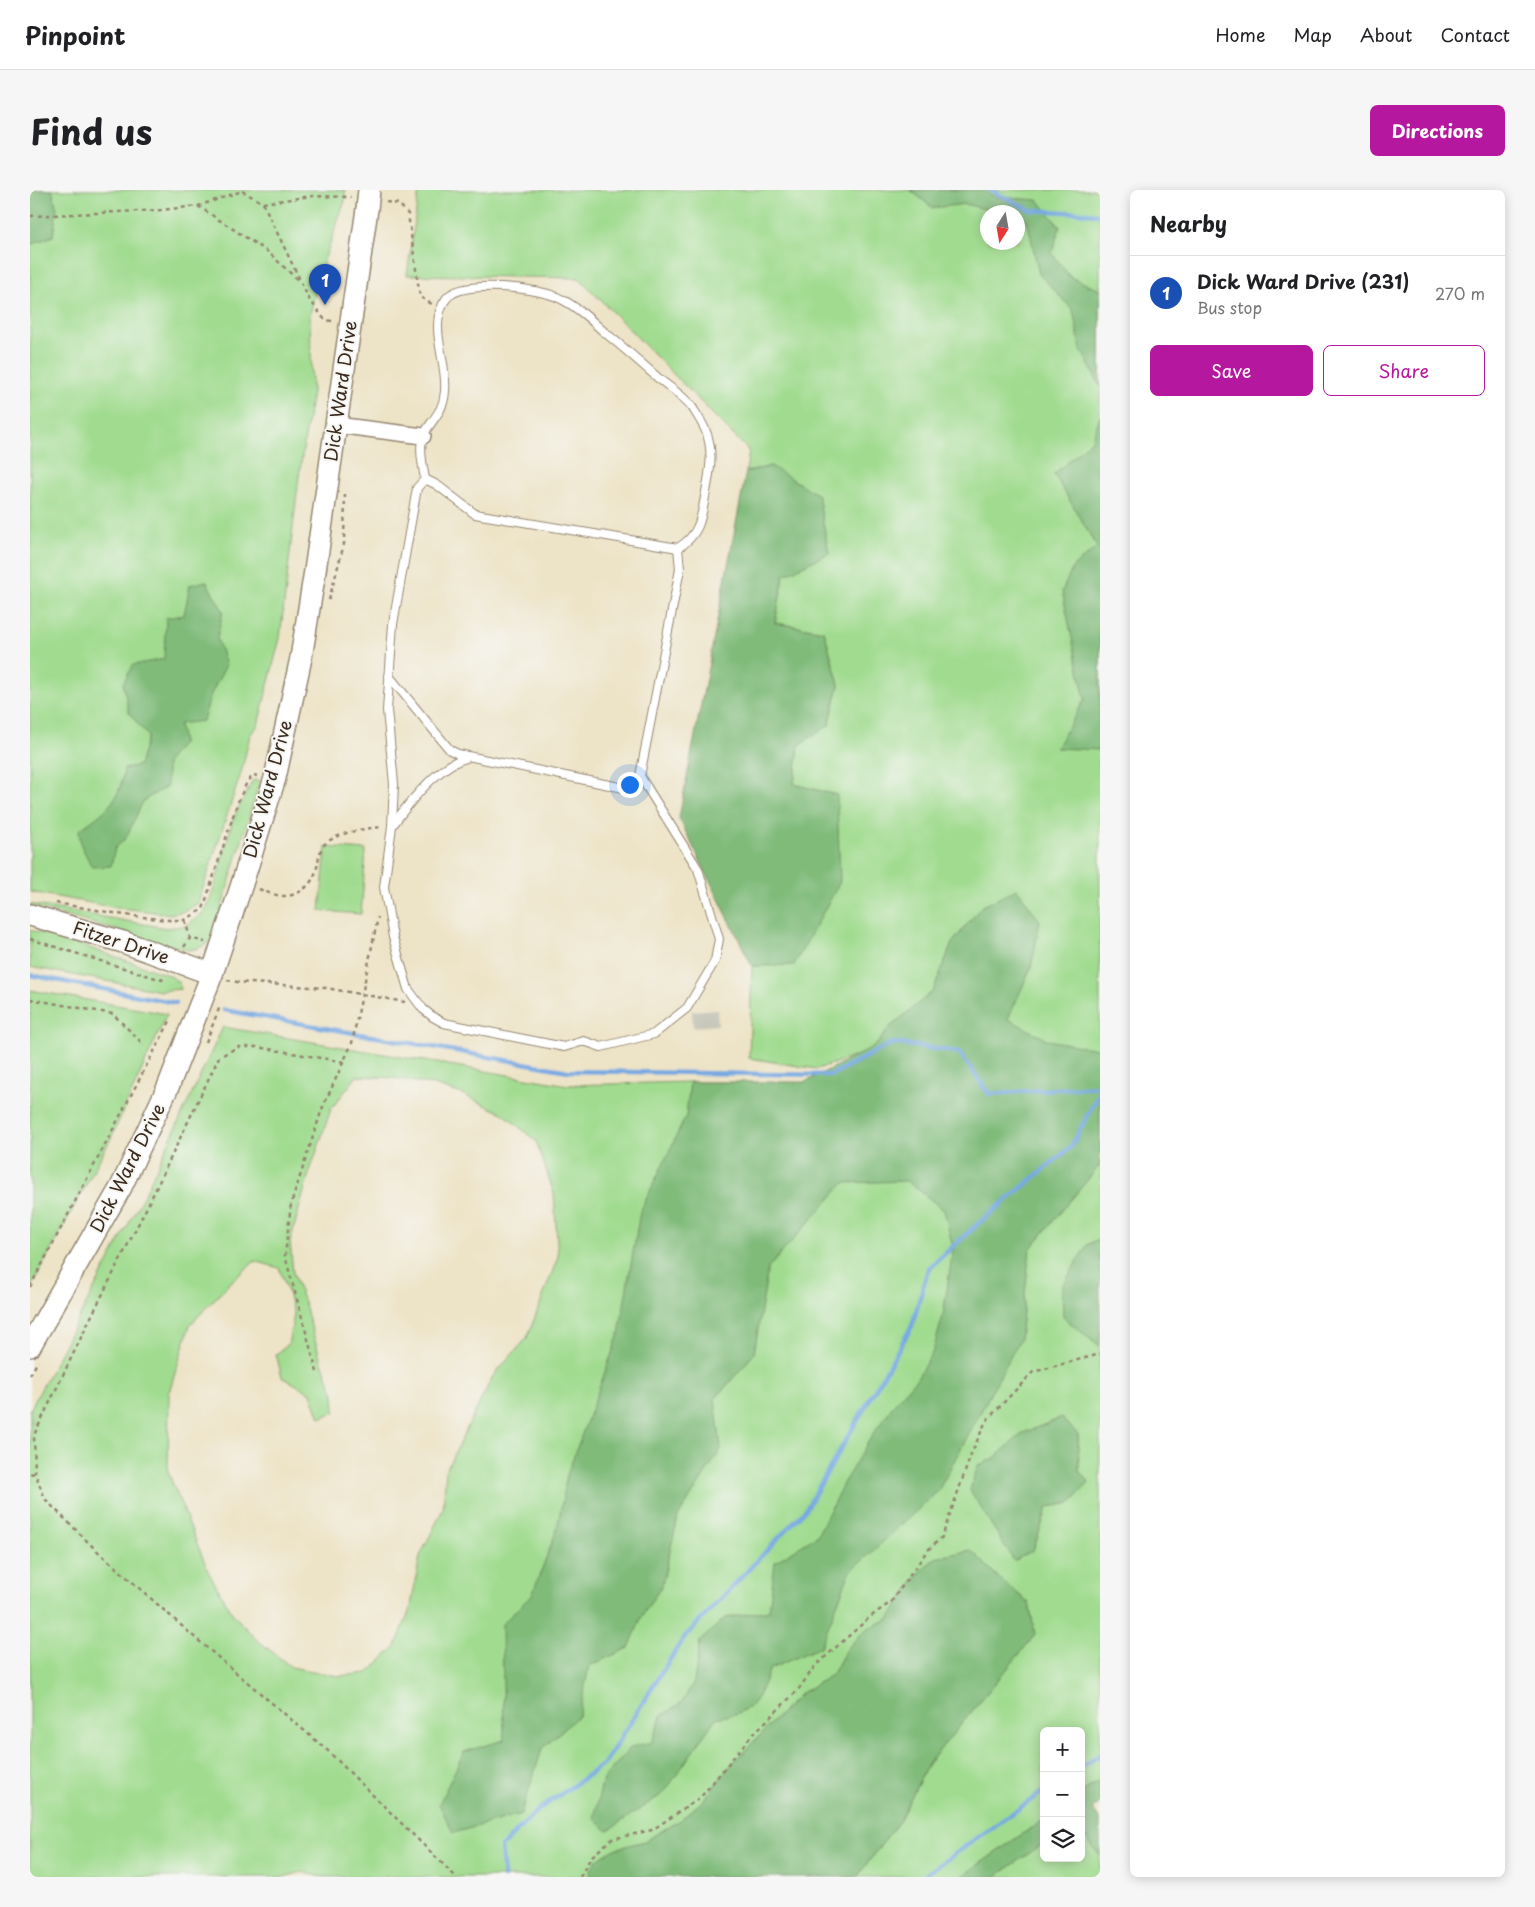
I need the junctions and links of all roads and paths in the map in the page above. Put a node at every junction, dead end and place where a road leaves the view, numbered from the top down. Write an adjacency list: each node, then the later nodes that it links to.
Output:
1 (242, 190): 3 (path); 4 (path)
2 (369, 200): 3 (path); 7 (path); 9 (street, Dick Ward Drive)
3 (263, 203): 6 (path)
4 (198, 206): 5 (path); 6 (path)
5 (30, 216)
6 (300, 282): 8 (path)
7 (440, 308): 10 (lane); 12 (lane)
8 (325, 320)
9 (336, 425): 10 (street); 16 (street, Dick Ward Drive)
10 (423, 436): 11 (lane)
11 (425, 479): 12 (lane); 13 (lane)
12 (678, 548): 15 (lane)
13 (390, 676): 14 (lane); 17 (lane)
14 (468, 757): 15 (lane); 17 (lane)
15 (640, 776): 31 (lane)
16 (274, 779): 22 (path); 28 (street, Dick Ward Drive)
17 (392, 826): 18 (path); 31 (lane)
18 (259, 890)
19 (49, 902): 22 (path)
20 (30, 915): 28 (street, Fitzer Drive)
21 (378, 917): 29 (path)
22 (185, 920): 24 (path)
23 (30, 938): 27 (path)
24 (190, 938): 25 (path); 26 (path)
25 (208, 942)
26 (182, 949)
27 (166, 974)
28 (220, 977): 29 (path); 36 (street, Dick Ward Drive)
29 (362, 995): 31 (path); 34 (path)
30 (30, 999): 33 (path)
31 (415, 999)
32 (170, 1021): 35 (path)
33 (144, 1044)
34 (344, 1062): 38 (path); 39 (path)
35 (30, 1287)
36 (30, 1346)
37 (1100, 1354): 42 (path)
38 (317, 1372)
39 (35, 1473): 40 (path); 41 (path)
40 (30, 1474)
41 (456, 1877)
42 (580, 1877)

